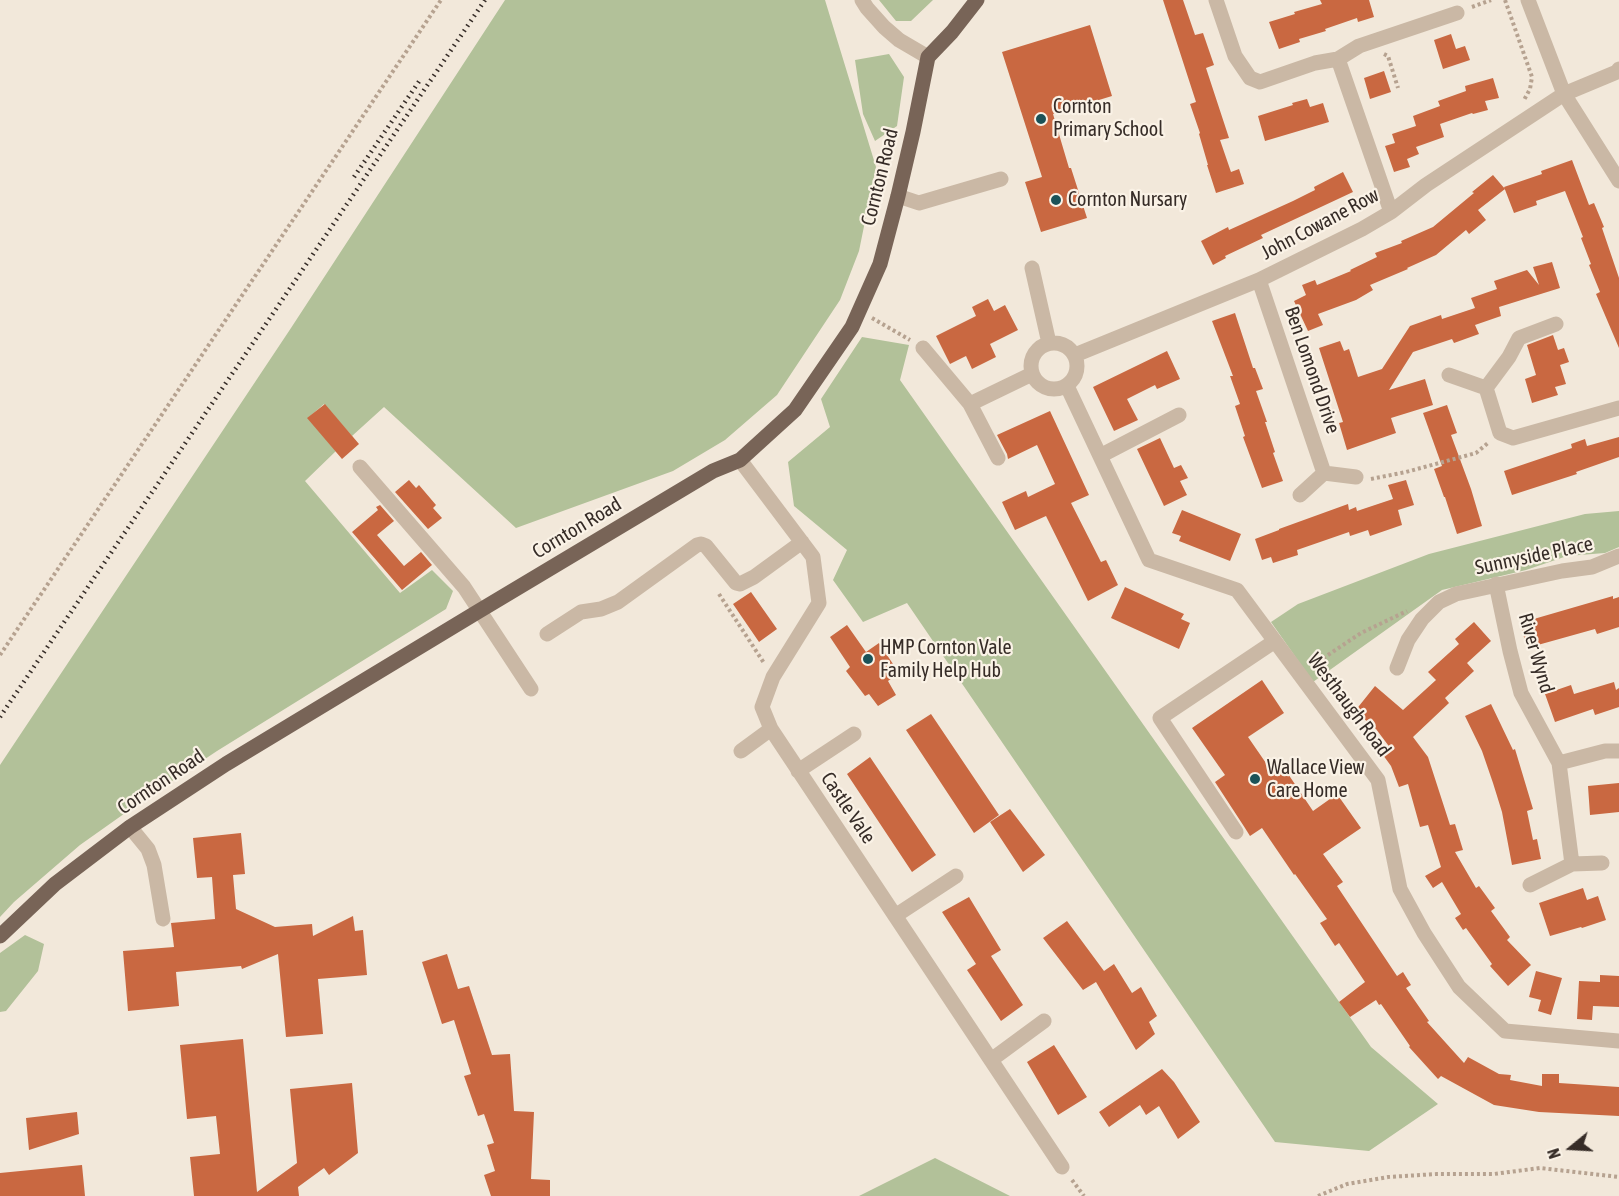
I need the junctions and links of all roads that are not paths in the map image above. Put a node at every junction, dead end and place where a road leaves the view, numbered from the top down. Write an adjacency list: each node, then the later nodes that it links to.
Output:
1 (862, 0): 6 (street)
2 (978, 0): 6 (main road)
3 (1216, 0): 7 (street)
4 (1528, 0): 9 (street)
5 (1457, 13): 7 (street)
6 (928, 57): 12 (main road, Cornton Road)
7 (1338, 59): 13 (street)
8 (1619, 69): 9 (street, John Cowane Row)
9 (1564, 94): 11 (street); 13 (street, John Cowane Row)
10 (1001, 179): 12 (street)
11 (1619, 181)
12 (898, 196): 29 (main road, Cornton Road)
13 (1391, 212): 15 (street, John Cowane Row)
14 (1032, 268): 17 (street)
15 (1259, 280): 19 (street, John Cowane Row); 31 (street, Ben Lomond Drive)
16 (1556, 324): 23 (street)
17 (1049, 343): 19 (street); 20 (street)
18 (923, 348): 24 (street)
19 (1075, 355): 22 (street)
20 (1032, 374): 22 (street); 24 (street)
21 (1449, 375): 23 (street)
22 (1066, 386): 27 (street)
23 (1486, 388): 25 (street)
24 (970, 404): 28 (street)
25 (1619, 408)
26 (1179, 415): 27 (street)
27 (1100, 456): 39 (street, Westhaugh Road)
28 (998, 458)
29 (740, 460): 34 (street, Castle Vale); 37 (main road, Cornton Road)
30 (360, 467): 37 (street)
31 (1324, 473): 32 (street); 33 (street)
32 (1356, 477)
33 (1299, 495)
34 (802, 542): 38 (street); 42 (street, Castle Vale)
35 (1619, 556): 36 (street, Sunnyside Place)
36 (1497, 584): 40 (street, Sunnyside Place); 46 (street, River Wynd)
37 (479, 611): 41 (street); 48 (main road, Cornton Road)
38 (548, 634)
39 (1275, 640): 49 (street); 58 (street, Westhaugh Road)
40 (1397, 668)
41 (531, 689)
42 (771, 729): 44 (street); 47 (street, Castle Vale)
43 (854, 734): 47 (street)
44 (741, 751)
45 (1619, 751): 46 (street)
46 (1559, 763): 51 (street, River Wynd)
47 (798, 771): 54 (street, Castle Vale)
48 (130, 827): 55 (street); 56 (main road, Cornton Road)
49 (1236, 832)
50 (1602, 863): 51 (street)
51 (1572, 864): 53 (street)
52 (956, 876): 54 (street)
53 (1530, 885)
54 (895, 916): 59 (street, Castle Vale)
55 (163, 919)
56 (0, 936)
57 (1044, 1021): 59 (street)
58 (1619, 1041)
59 (991, 1060): 60 (street, Castle Vale)
60 (1062, 1167)

